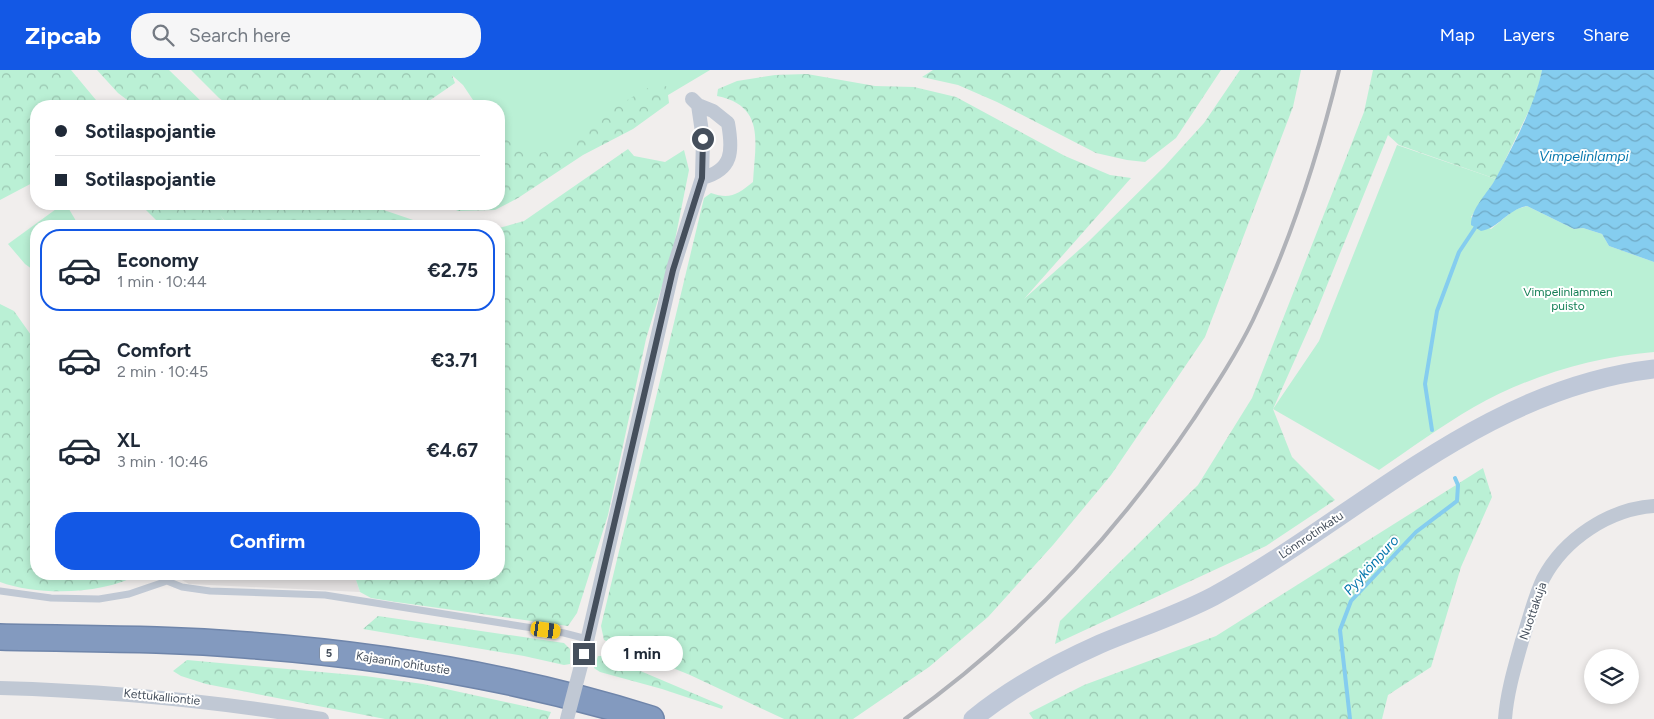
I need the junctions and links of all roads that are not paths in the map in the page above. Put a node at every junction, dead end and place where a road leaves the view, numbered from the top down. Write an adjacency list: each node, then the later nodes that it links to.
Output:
1 (702, 178): 1 (street); 6 (street)
2 (1654, 369): 11 (street, Lönnrotinkatu)
3 (1654, 506): 12 (street, Nuottakuja)
4 (0, 591): 6 (lane)
5 (0, 637): 10 (highway, Kajaanin ohitustie / 5)
6 (588, 639): 9 (street, bridge)
7 (0, 688): 8 (street, Kettukalliontie)
8 (322, 719)
9 (568, 719)
10 (651, 719)
11 (974, 719)
12 (1505, 719)

